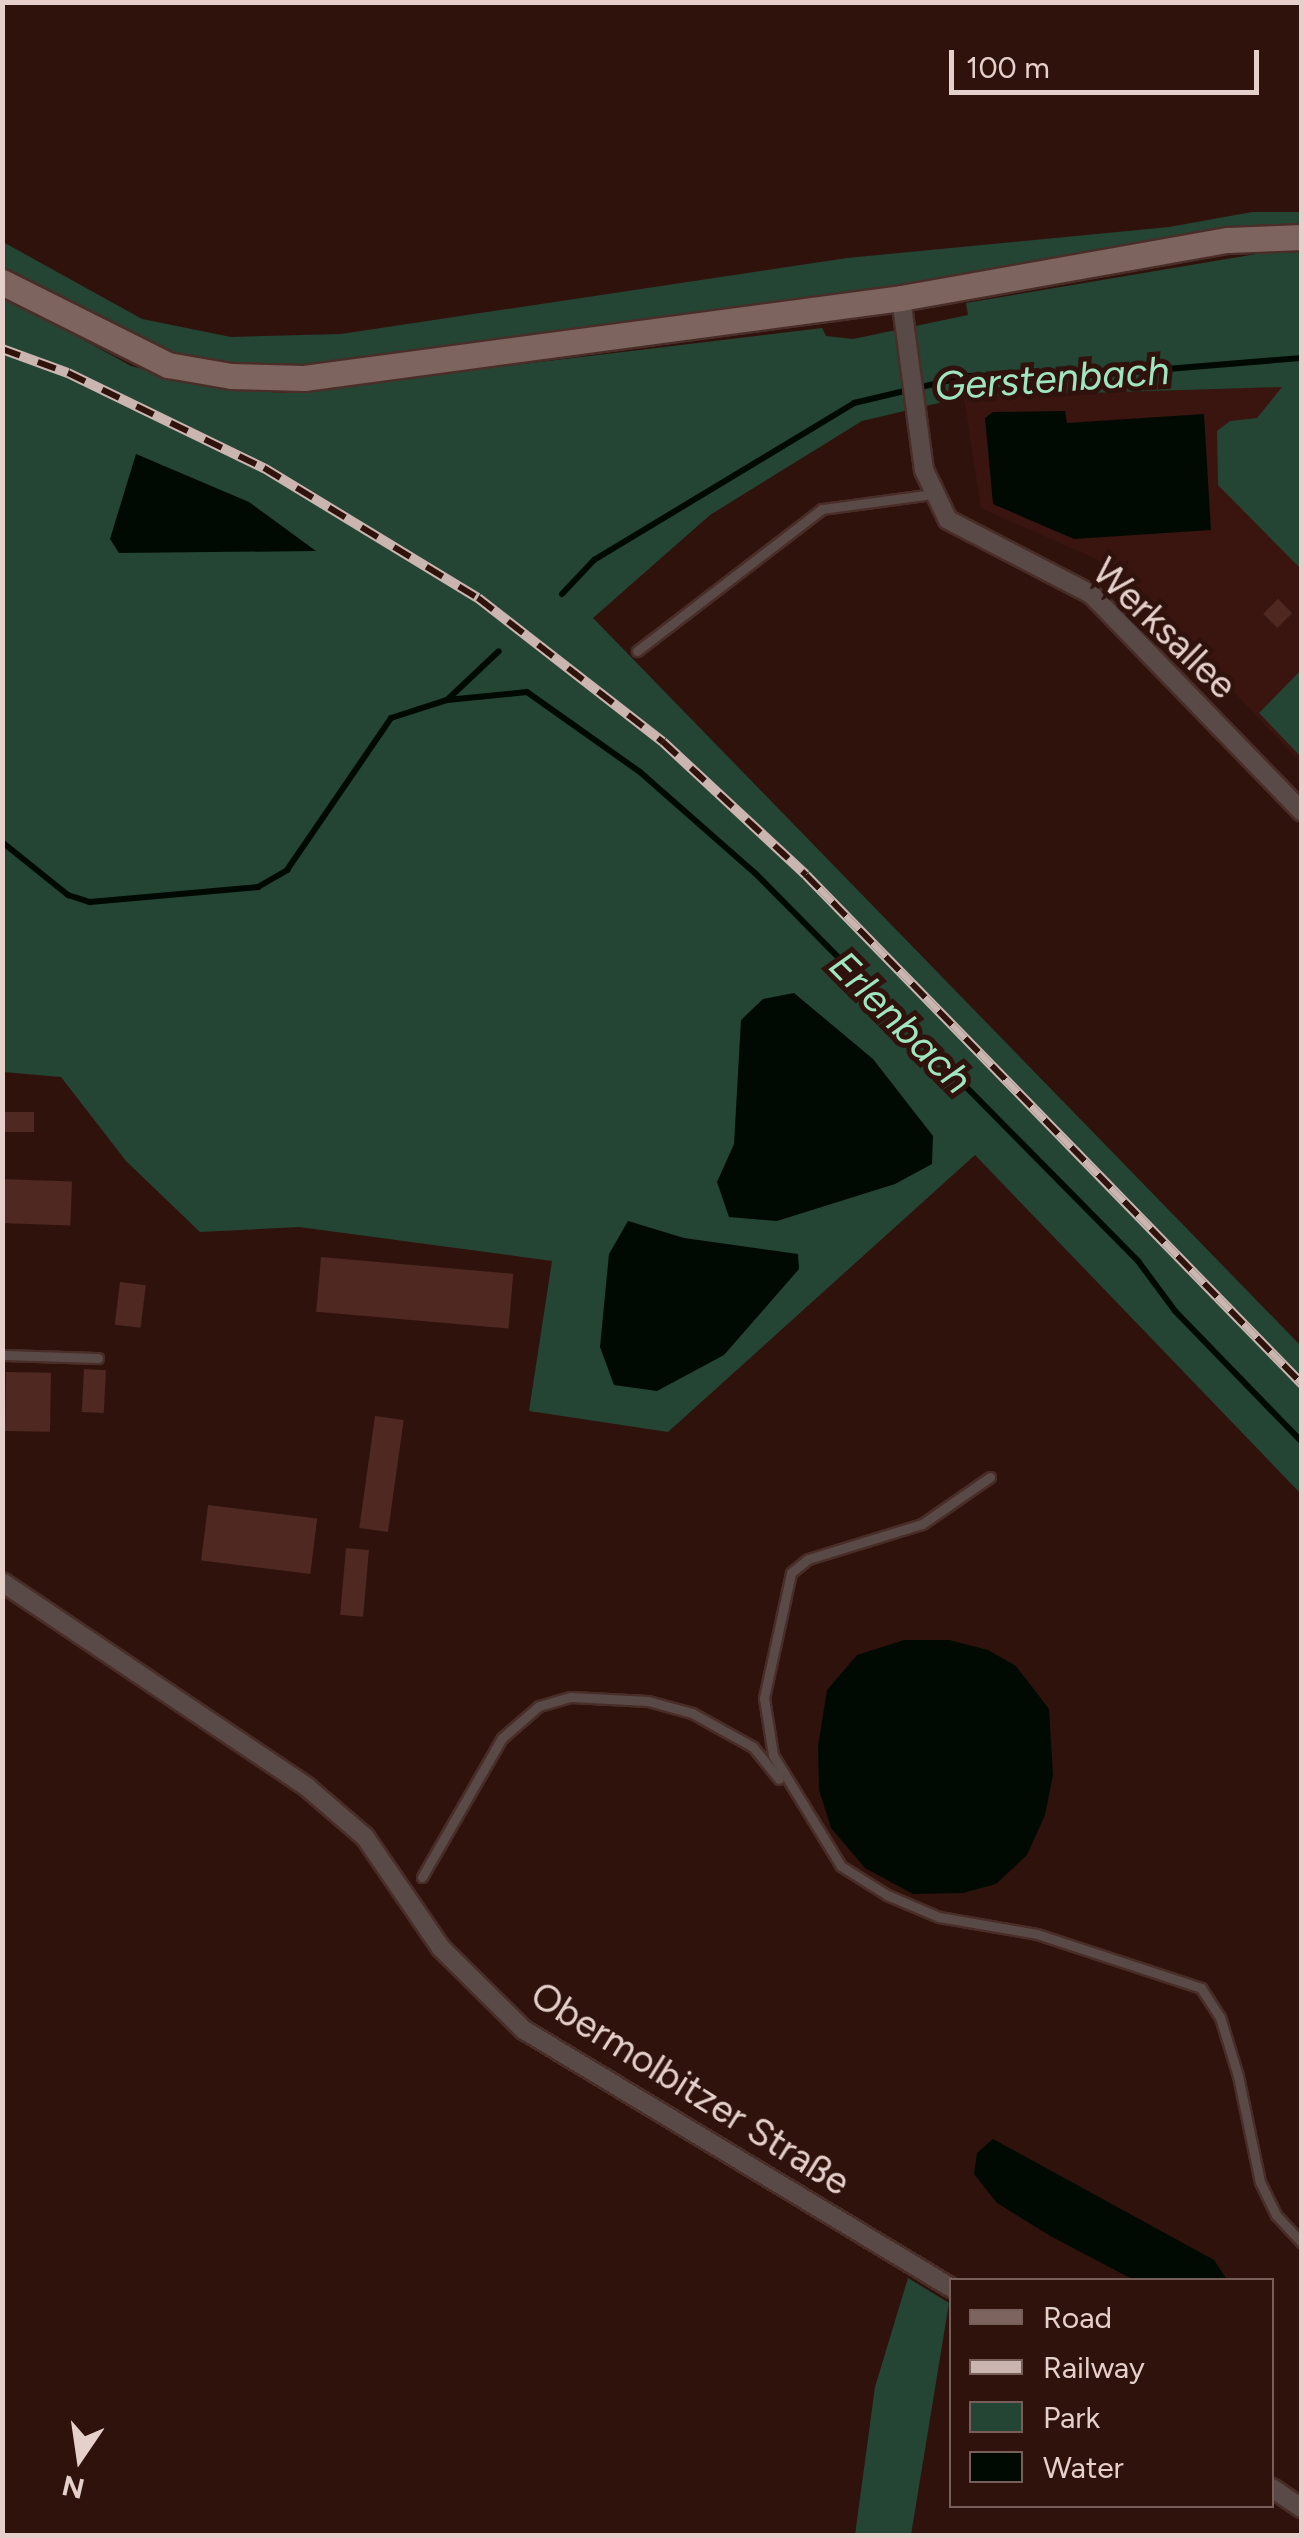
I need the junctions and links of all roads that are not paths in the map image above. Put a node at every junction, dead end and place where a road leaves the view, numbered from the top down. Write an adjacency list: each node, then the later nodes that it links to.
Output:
1 (1302, 237): 3 (street)
2 (2, 282): 3 (street)
3 (901, 298): 4 (street, Werksallee)
4 (934, 494): 5 (lane); 6 (street, Werksallee)
5 (638, 651)
6 (1302, 812)
7 (2, 1355): 8 (lane)
8 (98, 1358)
9 (990, 1477): 11 (lane)
10 (2, 1582): 14 (street, Obermolbitzer Straße)
11 (790, 1792): 12 (lane); 13 (lane)
12 (422, 1877)
13 (1302, 2243)
14 (949, 2286)
15 (1274, 2489): 16 (street)
16 (1302, 2508)

